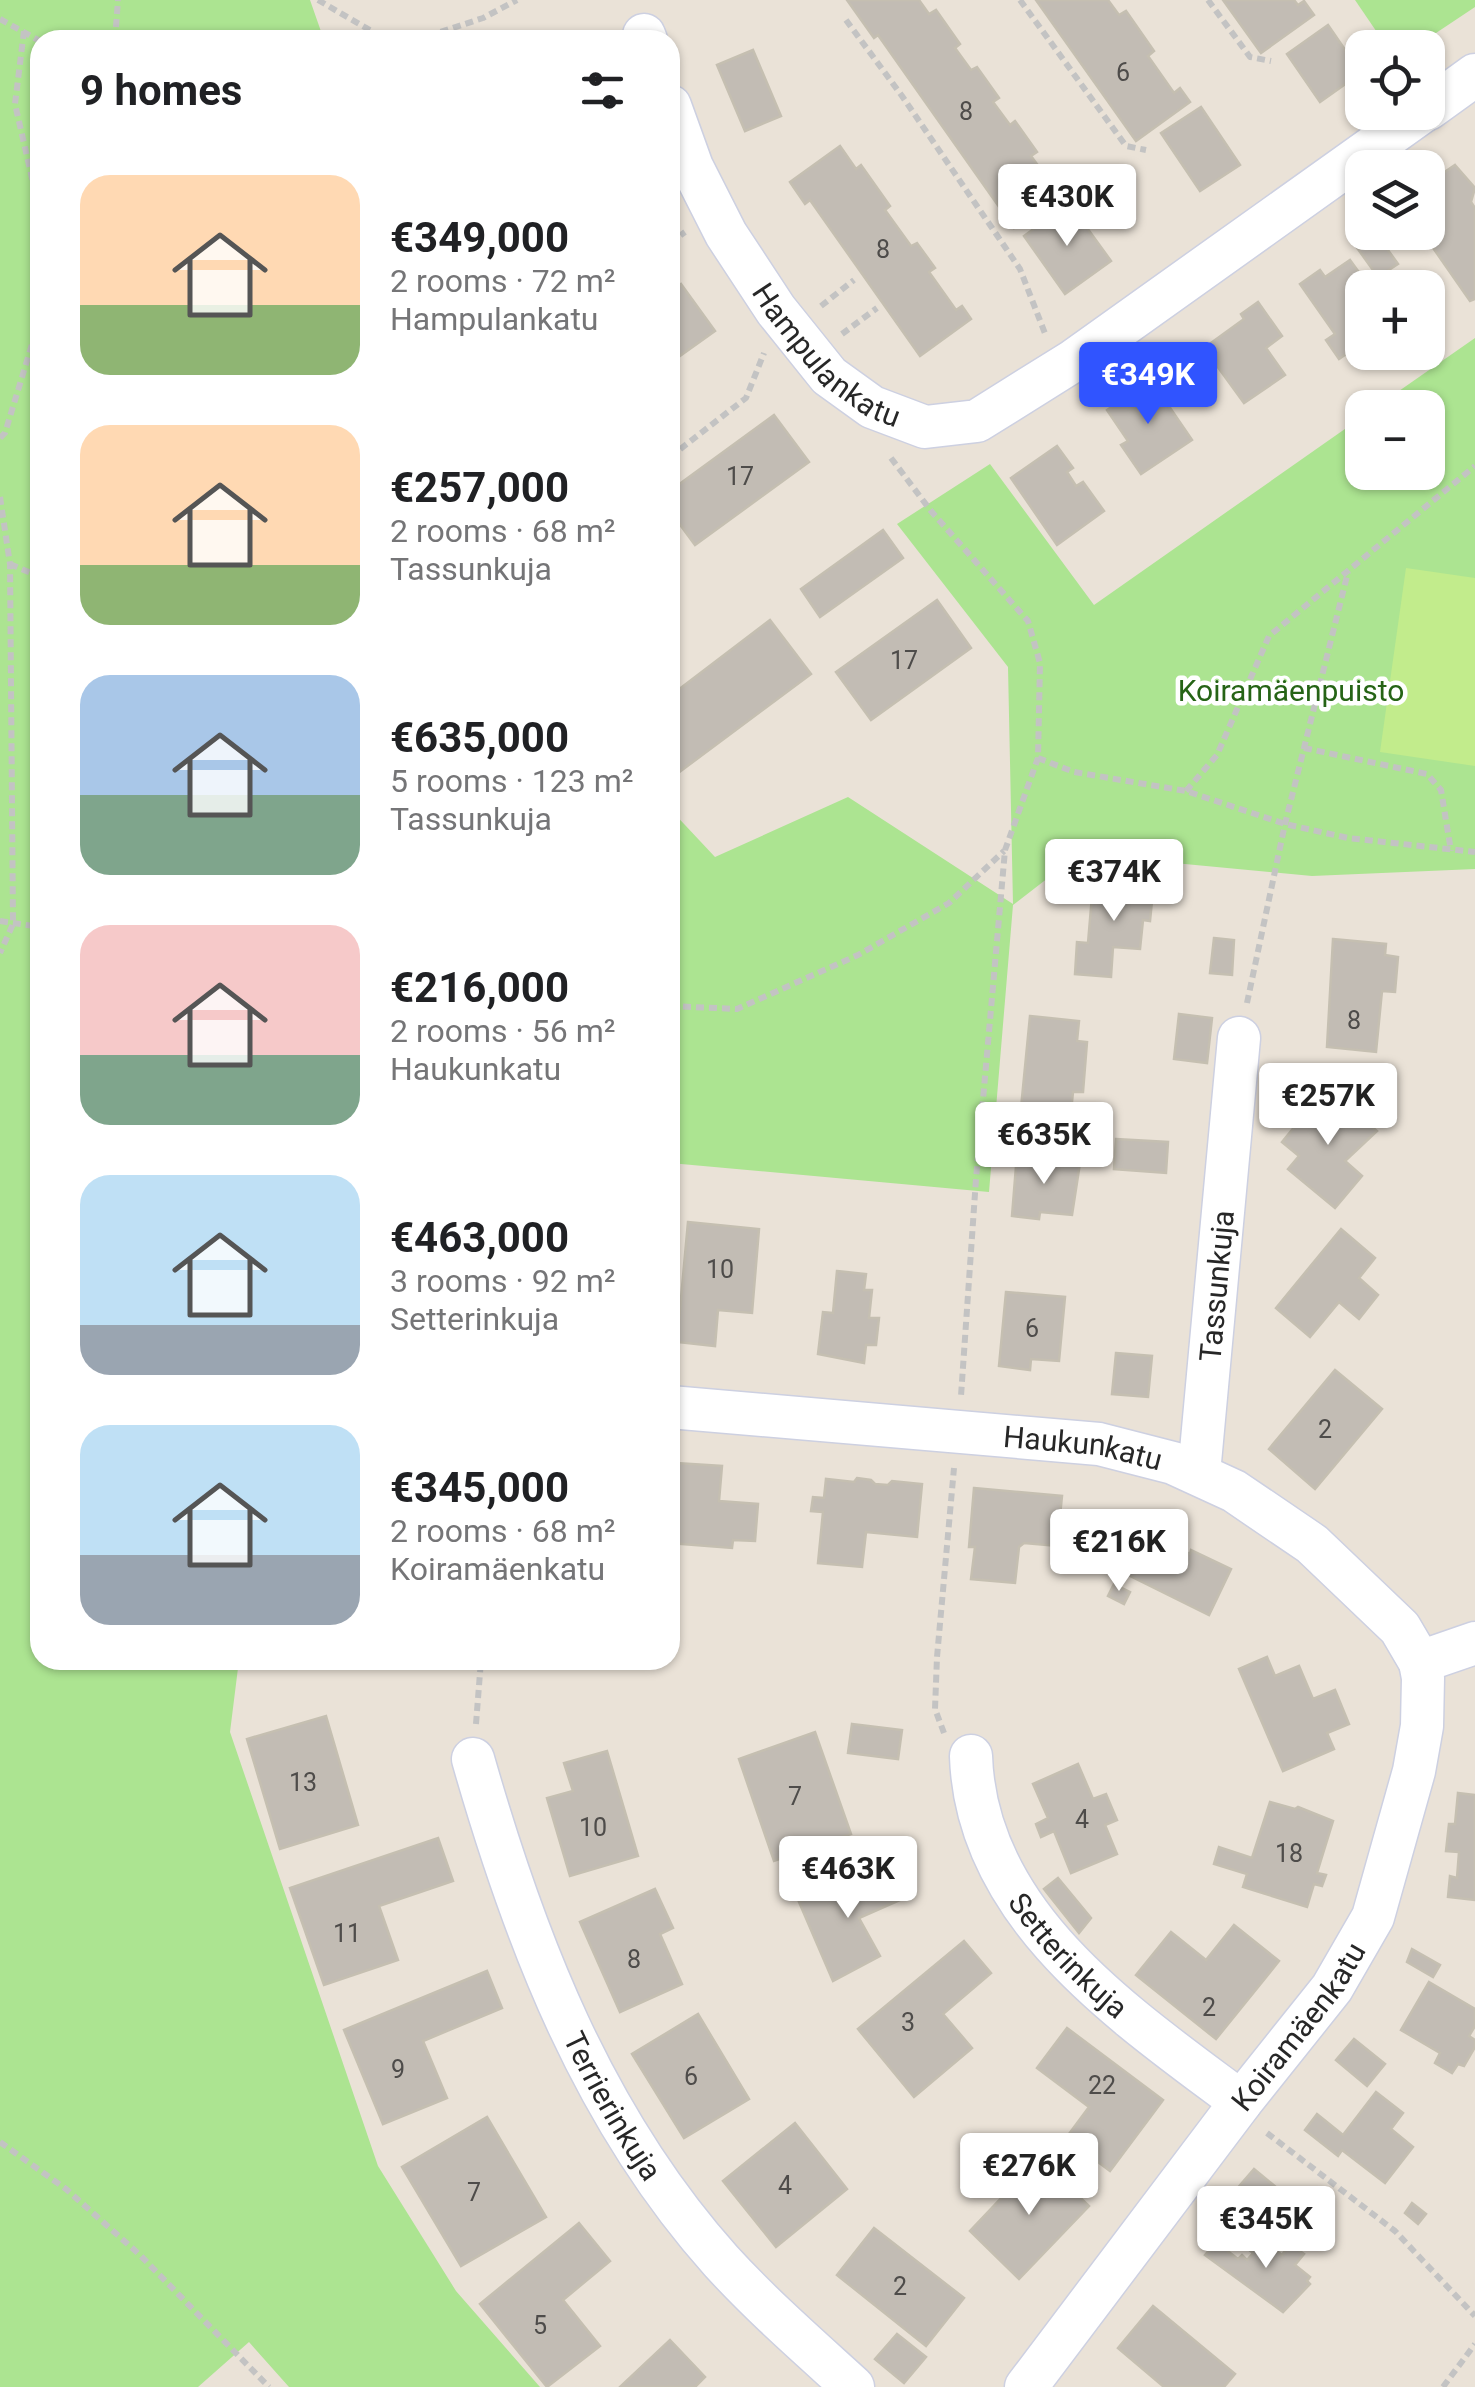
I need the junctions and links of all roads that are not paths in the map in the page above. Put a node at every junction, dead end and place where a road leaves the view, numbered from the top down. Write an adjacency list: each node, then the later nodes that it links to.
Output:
1 (1475, 74): 2 (street, Hampulankatu)
2 (1445, 96)
3 (1397, 130): 4 (street, Hampulankatu)
4 (680, 134)
5 (1239, 1038): 7 (street, Tassunkuja)
6 (680, 1408): 7 (street, Haukunkatu)
7 (1199, 1473): 9 (street, Haukunkatu)
8 (1475, 1643): 9 (street)
9 (1420, 1662): 12 (street, Koiramäenkatu)
10 (971, 1756): 12 (street, Setterinkuja)
11 (473, 1759): 13 (street, Terrierinkuja)
12 (1239, 2105): 14 (street, Koiramäenkatu)
13 (854, 2387)
14 (1026, 2387)

